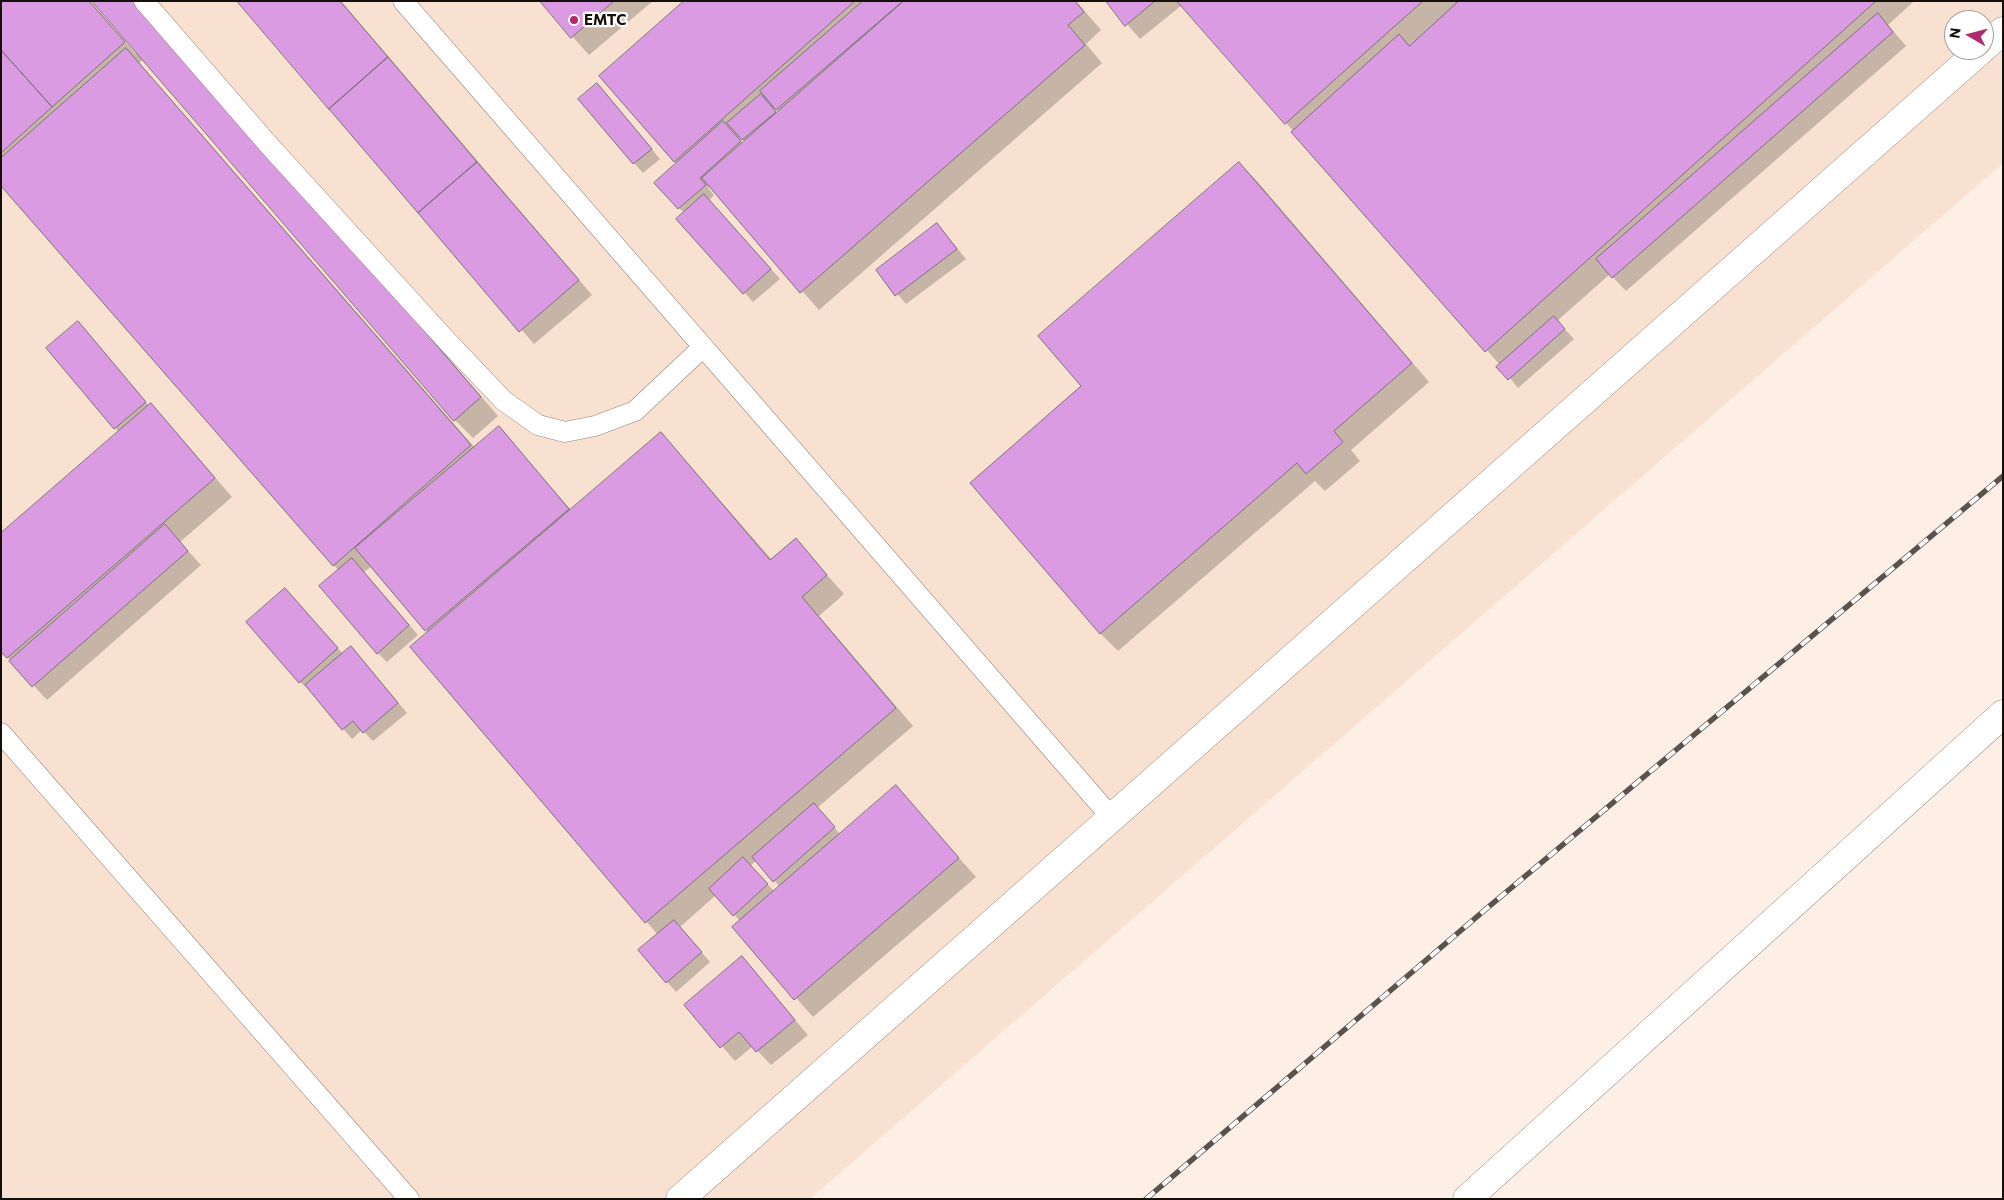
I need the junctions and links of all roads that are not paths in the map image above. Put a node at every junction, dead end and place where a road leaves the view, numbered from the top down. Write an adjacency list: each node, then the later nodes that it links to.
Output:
1 (144, 1): 4 (lane)
2 (403, 1): 4 (lane)
3 (1970, 60): 7 (street)
4 (704, 348): 7 (lane)
5 (2003, 714): 10 (street)
6 (1, 733): 8 (lane)
7 (1112, 818): 9 (street)
8 (409, 1199)
9 (680, 1199)
10 (1468, 1199)

